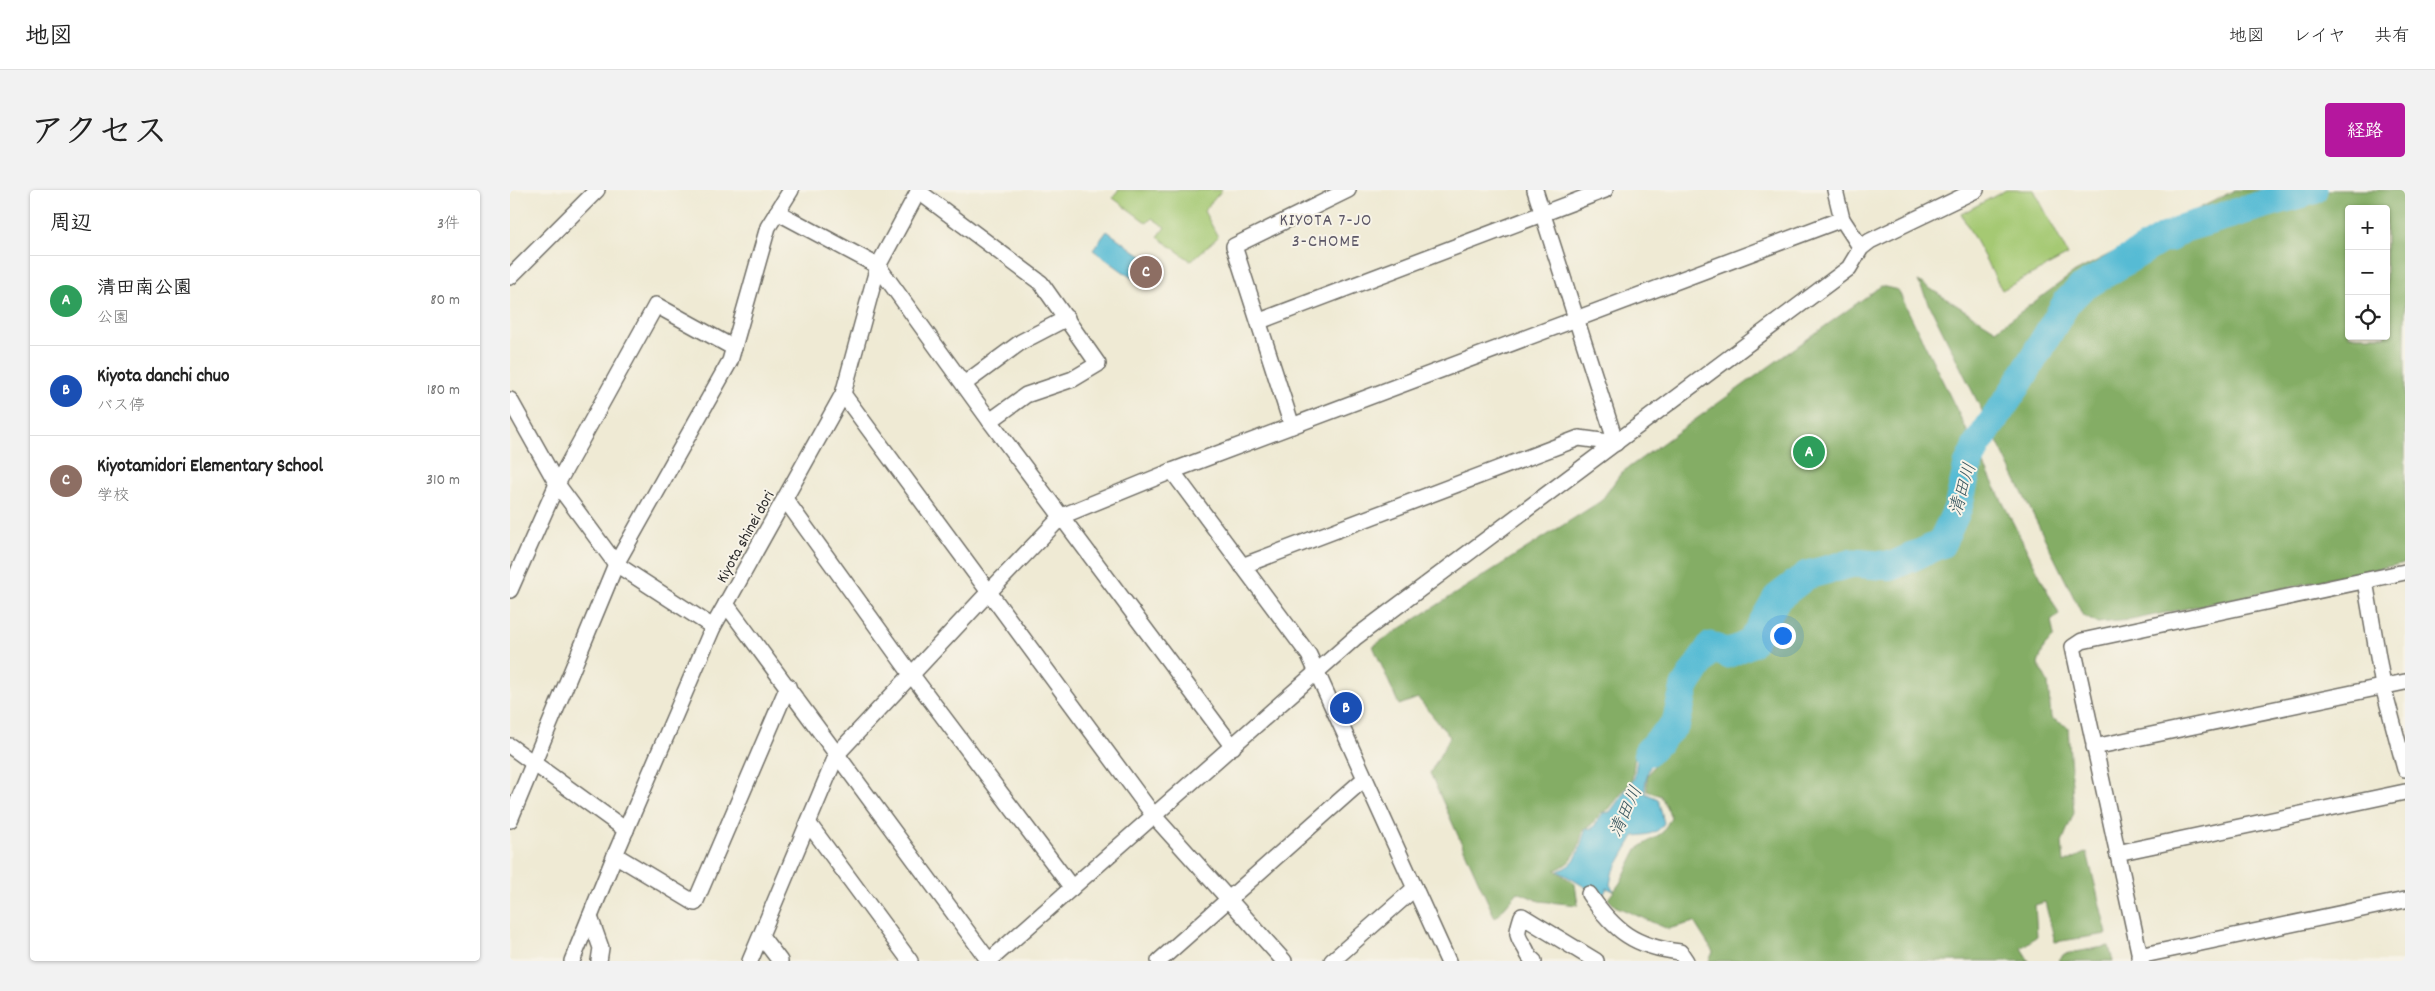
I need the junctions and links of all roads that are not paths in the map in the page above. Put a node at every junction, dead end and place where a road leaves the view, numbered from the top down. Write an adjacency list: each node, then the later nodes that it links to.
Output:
1 (597, 190): 14 (street)
2 (791, 190): 9 (street)
3 (919, 190): 13 (street, Kiyota shinei dori); 15 (street)
4 (1348, 190): 17 (street)
5 (1535, 190): 10 (street)
6 (1605, 190): 10 (street)
7 (1835, 190): 11 (street)
8 (1976, 190): 12 (street)
9 (777, 212): 13 (street); 18 (street)
10 (1543, 214): 16 (street); 17 (street)
11 (1842, 220): 12 (street); 16 (street)
12 (1861, 248): 24 (street)
13 (878, 266): 19 (street); 20 (street, Kiyota shinei dori)
14 (510, 277)
15 (1067, 318): 19 (street); 22 (street)
16 (1577, 320): 23 (street); 24 (street)
17 (1260, 321): 23 (street)
18 (734, 348): 26 (street); 29 (street)
19 (964, 384): 22 (street)
20 (843, 394): 27 (street, Kiyota shinei dori); 34 (street)
21 (510, 400): 26 (street)
22 (990, 421): 28 (street)
23 (1292, 426): 25 (street)
24 (1616, 443): 30 (street); 37 (street)
25 (1172, 471): 28 (street); 30 (street)
26 (557, 484): 29 (street); 33 (street)
27 (785, 499): 35 (street, Kiyota shinei dori); 38 (street)
28 (1062, 516): 34 (street); 43 (street)
29 (616, 564): 36 (street); 46 (street)
30 (1242, 566): 37 (street)
31 (2405, 572): 32 (street)
32 (2365, 581): 41 (street); 44 (street)
33 (510, 590)
34 (988, 592): 38 (street); 50 (street)
35 (726, 604): 36 (street); 40 (street, Kiyota shinei dori)
36 (713, 627): 53 (street)
37 (1315, 672): 43 (street); 48 (street)
38 (911, 674): 45 (street); 56 (street)
39 (2405, 682): 41 (street)
40 (788, 686): 45 (street, Kiyota shinei dori); 55 (street)
41 (2383, 686): 44 (street); 47 (street)
42 (510, 746): 46 (street)
43 (1234, 747): 50 (street)
44 (2094, 747): 54 (street)
45 (838, 754): 52 (street); 69 (street, Kiyota shinei dori)
46 (533, 764): 51 (street); 53 (street)
47 (2405, 769)
48 (1364, 778): 57 (street); 59 (street)
49 (2405, 792): 54 (street)
50 (1154, 816): 56 (street); 59 (street)
51 (510, 820)
52 (809, 824): 62 (street); 68 (street)
53 (626, 830): 55 (street)
54 (2117, 853): 63 (street)
55 (615, 854): 61 (street)
56 (1072, 888): 69 (street)
57 (1416, 888): 72 (street); 73 (street)
58 (1589, 894): 76 (street)
59 (1230, 898): 70 (street); 71 (street)
60 (2405, 900): 63 (street)
61 (590, 917): 64 (street); 65 (street)
62 (761, 936): 66 (street); 67 (street)
63 (2140, 959)
64 (572, 961)
65 (599, 961)
66 (750, 961)
67 (780, 961)
68 (910, 961)
69 (989, 961)
70 (1159, 961)
71 (1284, 961)
72 (1332, 961)
73 (1448, 961)
74 (1534, 961): 75 (street)
75 (1596, 961)
76 (1685, 961)

